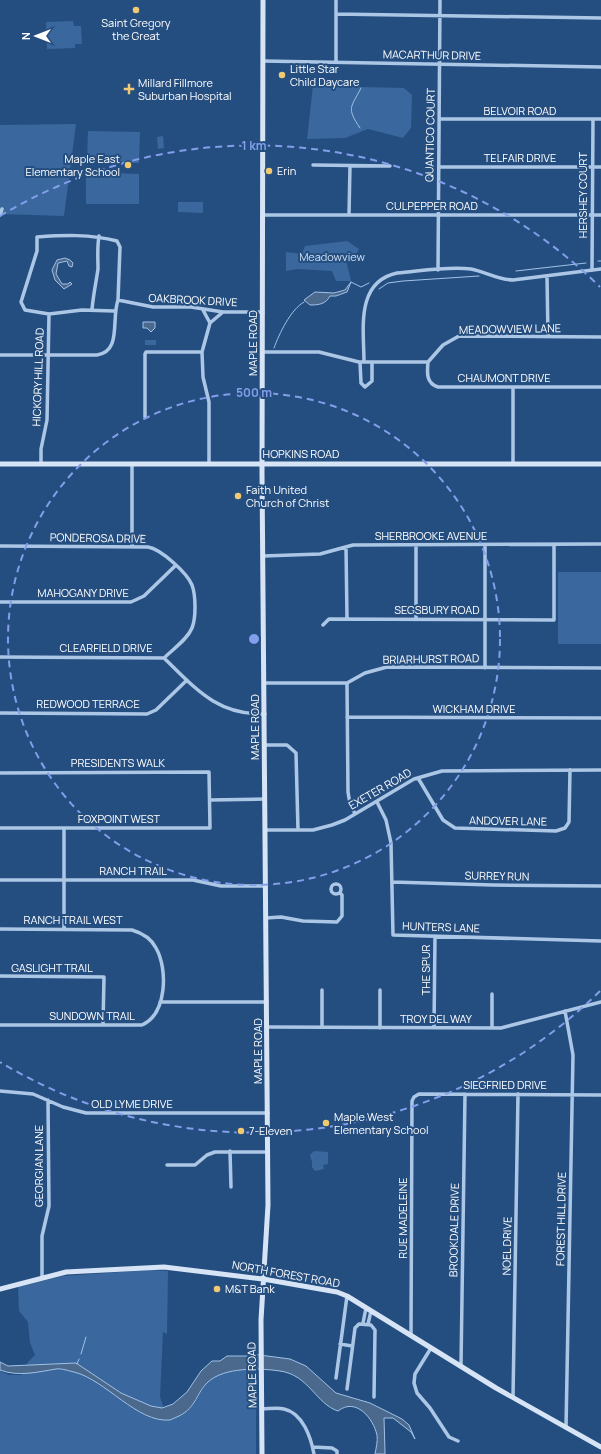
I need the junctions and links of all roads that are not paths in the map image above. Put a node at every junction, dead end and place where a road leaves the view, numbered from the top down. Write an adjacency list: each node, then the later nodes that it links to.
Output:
1 (263, 0): 7 (main road, MAPLE ROAD)
2 (336, 0): 4 (street)
3 (440, 0): 5 (street, QUANTICO COURT)
4 (336, 14): 5 (street); 8 (street)
5 (440, 16): 6 (street); 9 (street, QUANTICO COURT)
6 (601, 18)
7 (263, 61): 8 (street, MACARTHUR DRIVE); 22 (main road, MAPLE ROAD)
8 (336, 62): 9 (street, MACARTHUR DRIVE)
9 (440, 64): 10 (street, MACARTHUR DRIVE); 11 (street, QUANTICO COURT)
10 (601, 67)
11 (439, 119): 12 (street, BELVOIR ROAD); 19 (street, QUANTICO COURT)
12 (593, 119): 13 (street, BELVOIR ROAD); 17 (street, HERSHEY COURT)
13 (601, 119)
14 (313, 165): 15 (street)
15 (350, 166): 16 (street); 23 (street)
16 (390, 166)
17 (592, 167): 18 (street, TELFAIR DRIVE); 19 (street, TELFAIR DRIVE); 24 (street, HERSHEY COURT)
18 (601, 167)
19 (439, 168): 26 (street, QUANTICO COURT)
20 (2, 209): 21 (street)
21 (0, 215)
22 (263, 215): 23 (street, CULPEPPER ROAD); 37 (main road, MAPLE ROAD)
23 (349, 215): 26 (street, CULPEPPER ROAD)
24 (592, 215): 25 (street, CULPEPPER ROAD); 26 (street, CULPEPPER ROAD); 30 (street, HERSHEY COURT)
25 (601, 215)
26 (439, 216): 29 (street, QUANTICO COURT)
27 (99, 236): 32 (street, HICKORY HILL ROAD); 33 (street); 38 (street, HICKORY HILL ROAD)
28 (601, 269): 30 (street)
29 (438, 270): 31 (street); 46 (street)
30 (592, 270): 31 (street)
31 (547, 276): 40 (street)
32 (118, 300): 34 (street, OAKBROOK DRIVE); 35 (street)
33 (92, 310): 35 (street, HICKORY HILL ROAD); 38 (street, HICKORY HILL ROAD)
34 (202, 310): 36 (street, OAKBROOK DRIVE); 39 (street)
35 (114, 311): 45 (street)
36 (223, 312): 37 (street, OAKBROOK DRIVE); 39 (street)
37 (263, 312): 43 (main road, MAPLE ROAD)
38 (49, 314): 45 (street, HICKORY HILL ROAD)
39 (210, 323): 42 (street)
40 (548, 337): 41 (street, MEADOWVIEW LANE); 47 (street, MEADOWVIEW LANE)
41 (601, 337)
42 (202, 352): 51 (street); 55 (street)
43 (263, 352): 46 (street); 56 (main road, MAPLE ROAD)
44 (0, 355): 45 (street)
45 (48, 355): 53 (street, HICKORY HILL ROAD)
46 (362, 362): 48 (street); 48 (street)
47 (428, 362): 48 (street); 49 (street, CHAUMONT DRIVE)
48 (372, 363)
49 (513, 387): 50 (street, CHAUMONT DRIVE); 57 (street)
50 (601, 387)
51 (145, 417)
52 (0, 464): 53 (main road, HOPKINS ROAD)
53 (41, 464): 54 (main road, HOPKINS ROAD)
54 (132, 464): 55 (main road, HOPKINS ROAD); 65 (street)
55 (208, 464): 56 (main road, HOPKINS ROAD)
56 (262, 464): 57 (main road, HOPKINS ROAD); 66 (main road, MAPLE ROAD)
57 (513, 464): 58 (main road, HOPKINS ROAD)
58 (601, 464)
59 (416, 544): 60 (street, SHERBROOKE AVENUE); 64 (street, SHERBROOKE AVENUE); 70 (street)
60 (485, 544): 61 (street, SHERBROOKE AVENUE); 71 (street)
61 (554, 544): 62 (street, SHERBROOKE AVENUE); 71 (street, SEGSBURY ROAD)
62 (601, 544)
63 (0, 546): 65 (street, PONDEROSA DRIVE)
64 (346, 546): 66 (street, SHERBROOKE AVENUE); 69 (street)
65 (132, 547): 67 (street, PONDEROSA DRIVE)
66 (263, 556): 78 (main road, MAPLE ROAD)
67 (175, 566): 68 (street, MAHOGANY DRIVE); 74 (street, PONDEROSA DRIVE)
68 (0, 602)
69 (347, 619): 70 (street, SEGSBURY ROAD); 72 (street, SEGSBURY ROAD)
70 (416, 619): 71 (street, SEGSBURY ROAD)
71 (485, 619): 75 (street)
72 (323, 625)
73 (0, 657): 74 (street, CLEARFIELD DRIVE)
74 (164, 658): 77 (street, CLEARFIELD DRIVE)
75 (485, 668): 76 (street, BRIARHURST ROAD); 79 (street, BRIARHURST ROAD)
76 (601, 668)
77 (187, 680): 80 (street, REDWOOD TERRACE); 81 (street, CLEARFIELD DRIVE)
78 (265, 683): 79 (street, BRIARHURST ROAD); 81 (main road, MAPLE ROAD)
79 (346, 683): 82 (street)
80 (0, 713)
81 (265, 714): 84 (main road, MAPLE ROAD)
82 (347, 717): 83 (street, WICKHAM DRIVE); 92 (street)
83 (601, 718)
84 (265, 745): 89 (main road, MAPLE ROAD); 96 (street)
85 (570, 770): 86 (street, EXETER ROAD); 88 (street, EXETER ROAD); 88 (street, ANDOVER LANE)
86 (601, 770)
87 (0, 772): 90 (street, PRESIDENTS WALK)
88 (418, 778): 91 (street, EXETER ROAD)
89 (266, 799): 90 (street); 95 (main road, MAPLE ROAD)
90 (210, 800): 94 (street, FOXPOINT WEST)
91 (376, 802): 92 (street, EXETER ROAD); 99 (street, HUNTERS LANE)
92 (356, 814): 96 (street, EXETER ROAD)
93 (0, 828): 94 (street, FOXPOINT WEST)
94 (64, 828): 98 (street)
95 (266, 830): 96 (street, EXETER ROAD); 100 (main road, MAPLE ROAD)
96 (298, 830)
97 (0, 880): 98 (street, RANCH TRAIL)
98 (64, 880): 100 (street, RANCH TRAIL); 105 (street)
99 (392, 882): 101 (street, SURREY RUN); 106 (street, HUNTERS LANE)
100 (266, 886): 103 (main road, MAPLE ROAD)
101 (601, 886)
102 (340, 893): 103 (street)
103 (266, 918): 113 (main road, MAPLE ROAD)
104 (0, 929): 105 (street, RANCH TRAIL WEST)
105 (64, 929): 112 (street, RANCH TRAIL WEST)
106 (435, 936): 107 (street, HUNTERS LANE); 121 (street, THE SPUR)
107 (601, 941)
108 (0, 976): 117 (street, GASLIGHT TRAIL)
109 (322, 990): 119 (street)
110 (380, 990): 120 (street)
111 (492, 994): 122 (street)
112 (160, 1002): 113 (street); 117 (street, SUNDOWN TRAIL)
113 (267, 1002): 118 (main road, MAPLE ROAD)
114 (601, 1002): 115 (street, TROY DEL WAY)
115 (565, 1011): 122 (street, TROY DEL WAY); 126 (street, FOREST HILL DRIVE)
116 (0, 1025): 117 (street, SUNDOWN TRAIL)
117 (103, 1025)
118 (268, 1027): 119 (street, TROY DEL WAY); 130 (main road, MAPLE ROAD)
119 (322, 1027): 120 (street, TROY DEL WAY)
120 (380, 1028): 121 (street, TROY DEL WAY)
121 (434, 1028): 122 (street, TROY DEL WAY)
122 (492, 1028)
123 (0, 1092): 128 (street, OLD LYME DRIVE)
124 (465, 1094): 125 (street, SIEGFRIED DRIVE); 129 (street, SIEGFRIED DRIVE); 146 (street, BROOKDALE DRIVE)
125 (518, 1094): 126 (street, SIEGFRIED DRIVE); 150 (street, NOEL DRIVE)
126 (572, 1094): 127 (street, SIEGFRIED DRIVE); 152 (street, FOREST HILL DRIVE)
127 (601, 1095)
128 (48, 1100): 130 (street, OLD LYME DRIVE); 135 (street, GEORGIAN LANE)
129 (412, 1101): 142 (street, RUE MADELEINE)
130 (268, 1113): 132 (main road, MAPLE ROAD)
131 (230, 1151): 132 (street); 133 (street); 134 (street)
132 (268, 1152): 136 (main road, MAPLE ROAD)
133 (167, 1166)
134 (231, 1187)
135 (42, 1278): 136 (main road, NORTH FOREST ROAD); 137 (main road, NORTH FOREST ROAD)
136 (264, 1279): 138 (main road, NORTH FOREST ROAD); 151 (main road, MAPLE ROAD)
137 (0, 1289)
138 (347, 1296): 139 (main road, NORTH FOREST ROAD); 143 (street)
139 (368, 1309): 140 (street); 141 (street); 142 (main road, NORTH FOREST ROAD)
140 (363, 1323): 141 (street); 144 (street)
141 (368, 1324): 149 (street)
142 (411, 1336): 145 (main road, NORTH FOREST ROAD)
143 (340, 1344): 144 (street); 147 (street)
144 (352, 1346): 148 (street)
145 (431, 1348): 146 (main road, NORTH FOREST ROAD); 153 (street)
146 (461, 1366): 150 (main road, NORTH FOREST ROAD)
147 (336, 1378)
148 (346, 1389)
149 (374, 1397)
150 (513, 1398): 152 (main road, NORTH FOREST ROAD)
151 (262, 1409): 155 (street); 156 (main road, MAPLE ROAD)
152 (566, 1428): 154 (main road, NORTH FOREST ROAD)
153 (458, 1441)
154 (601, 1447)
155 (313, 1448): 157 (street); 158 (street)
156 (262, 1454)
157 (314, 1454)
158 (337, 1454)

